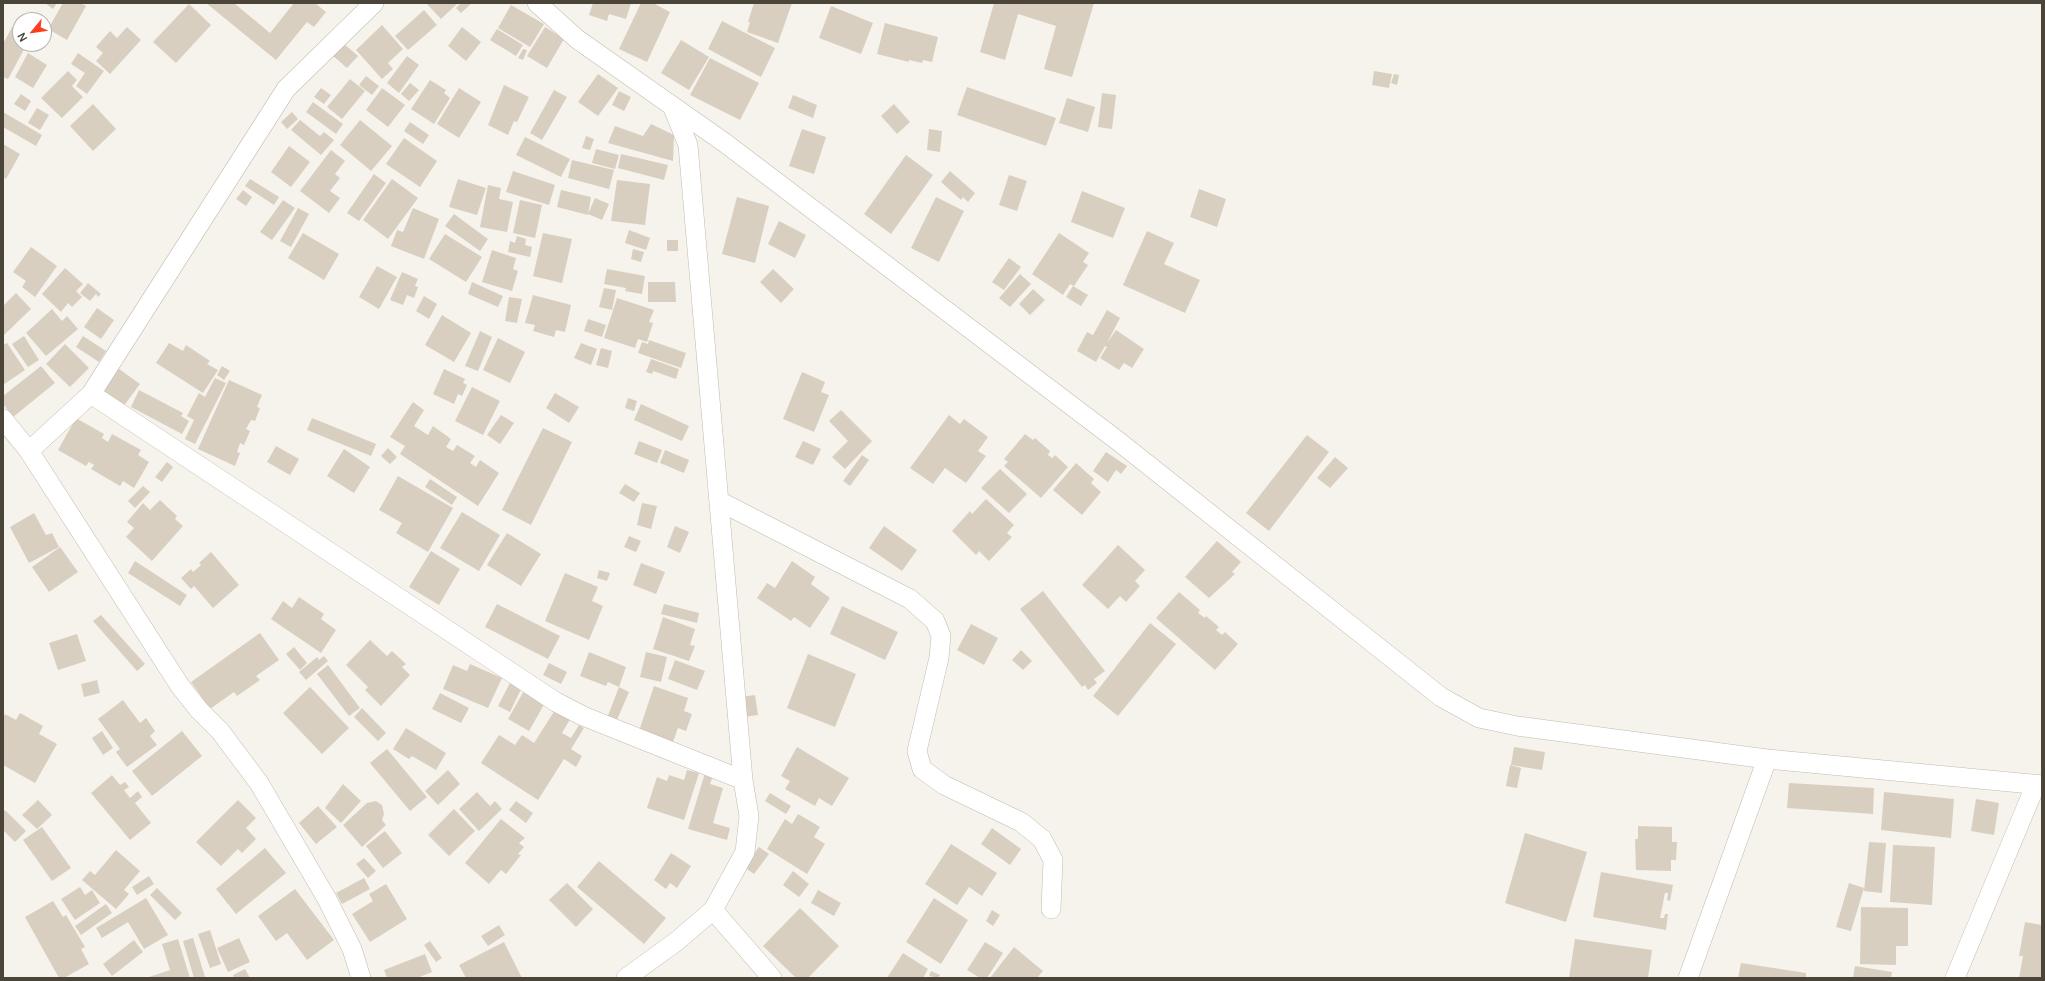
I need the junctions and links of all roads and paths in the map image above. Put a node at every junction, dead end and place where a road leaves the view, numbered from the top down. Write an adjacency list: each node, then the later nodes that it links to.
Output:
1 (374, 3): 4 (street)
2 (537, 3): 3 (street)
3 (673, 108): 7 (street); 8 (street)
4 (91, 394): 6 (street); 9 (street)
5 (3, 419): 6 (street)
6 (28, 451): 13 (street)
7 (719, 501): 9 (street); 11 (street)
8 (1767, 759): 10 (street); 16 (street)
9 (743, 780): 12 (street)
10 (2039, 784): 17 (street)
11 (1050, 909)
12 (713, 910): 14 (street); 15 (street)
13 (361, 978)
14 (626, 978)
15 (772, 978)
16 (1688, 978)
17 (1955, 978)

